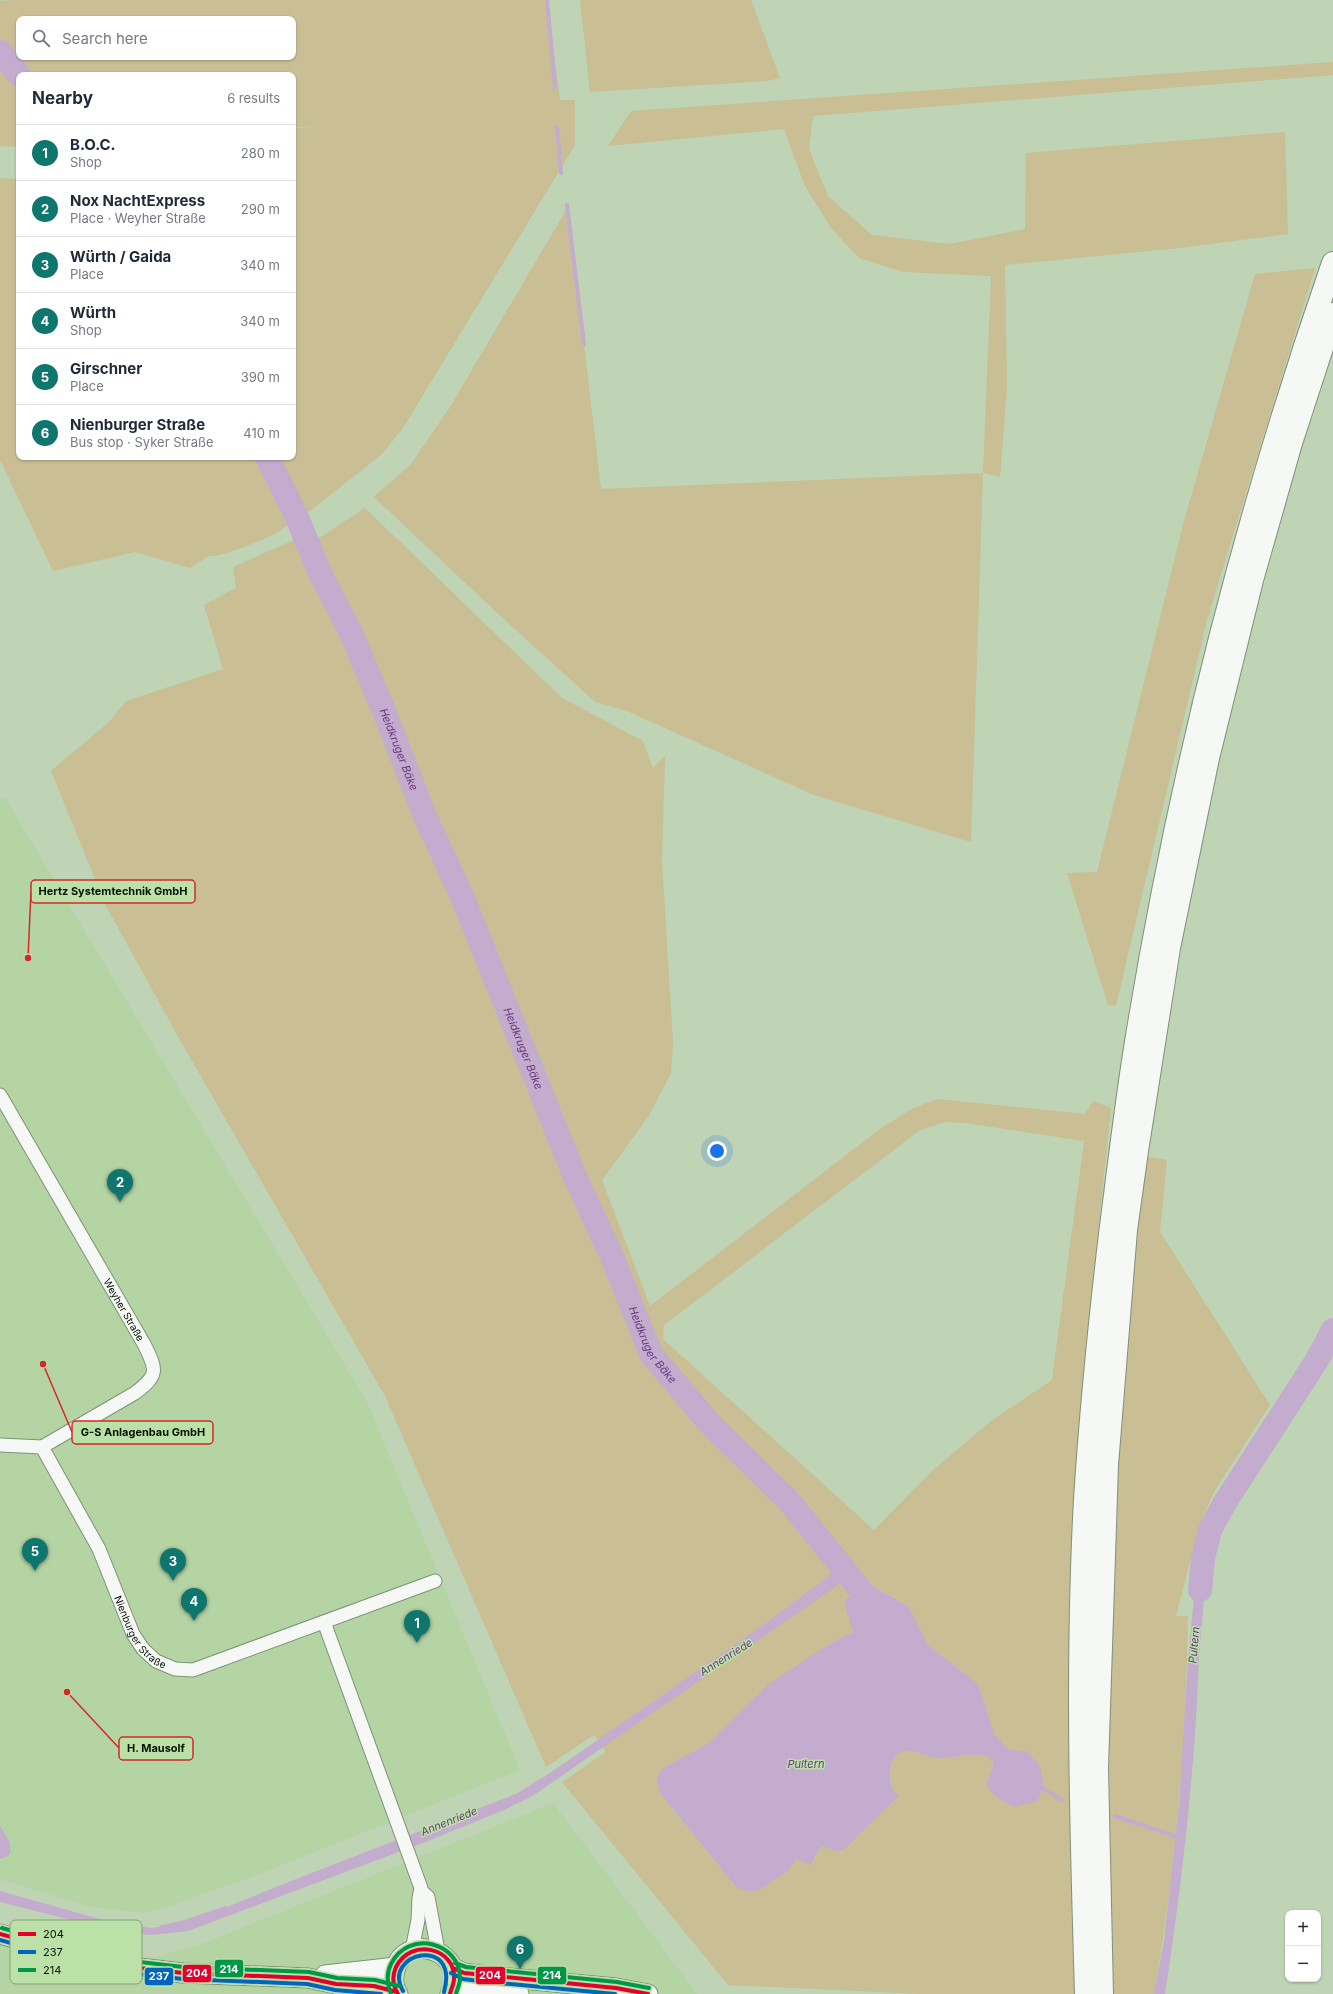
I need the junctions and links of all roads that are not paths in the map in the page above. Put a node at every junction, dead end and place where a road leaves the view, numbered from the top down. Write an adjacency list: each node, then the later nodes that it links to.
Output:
1 (1333, 263): 17 (highway)
2 (1333, 314): 17 (highway)
3 (0, 1095): 5 (street, Weyher Straße)
4 (0, 1446): 5 (street)
5 (42, 1447): 7 (street, Nienburger Straße)
6 (435, 1581): 7 (street, Nienburger Straße)
7 (324, 1622): 8 (street)
8 (421, 1891): 11 (street); 12 (street)
9 (0, 1934): 10 (main road)
10 (10, 1937)
11 (412, 1950): 12 (main road); 13 (main road)
12 (438, 1951): 15 (main road)
13 (396, 1967): 16 (main road); 19 (main road)
14 (142, 1968): 16 (main road)
15 (453, 1968): 18 (main road); 21 (main road)
16 (308, 1978): 19 (main road)
17 (1094, 1990)
18 (452, 1991): 20 (main road)
19 (397, 1993)
20 (519, 1994)
21 (648, 1994)

